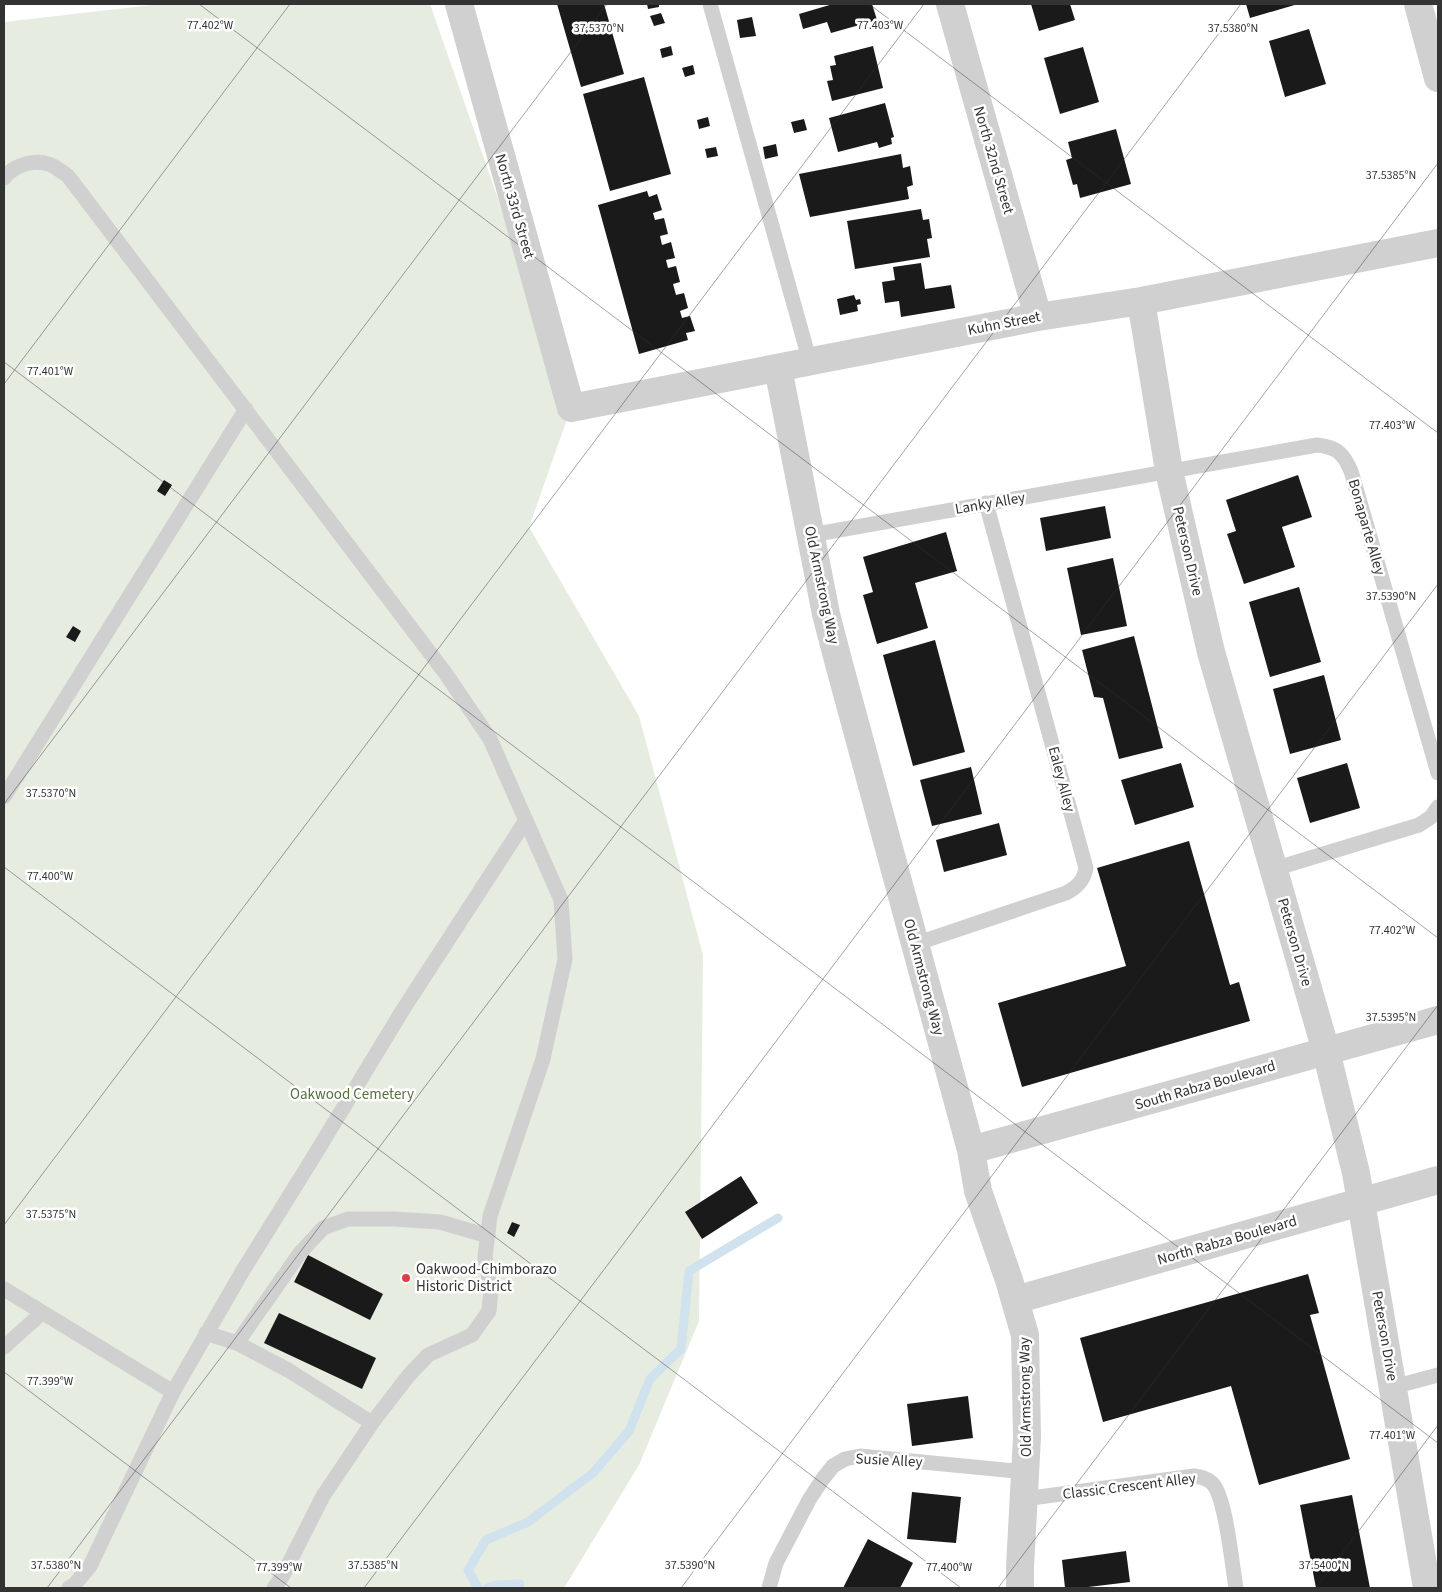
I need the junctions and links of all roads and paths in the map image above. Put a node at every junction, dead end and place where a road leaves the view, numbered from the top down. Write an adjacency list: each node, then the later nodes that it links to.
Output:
1 (459, 4): 12 (street, North 33rd Street)
2 (710, 4): 10 (lane)
3 (950, 4): 9 (street, North 32nd Street)
4 (1418, 4): 5 (street)
5 (1438, 78)
6 (4, 178): 13 (lane)
7 (1438, 243): 8 (street, Kuhn Street)
8 (1141, 300): 9 (street, Kuhn Street); 14 (street, Peterson Drive)
9 (1038, 316): 10 (street, Kuhn Street)
10 (810, 362): 11 (street, Kuhn Street)
11 (778, 368): 12 (street, Kuhn Street); 16 (street, Old Armstrong Way)
12 (571, 408)
13 (246, 409): 18 (lane); 20 (lane)
14 (1169, 471): 15 (lane, Lanky Alley); 17 (lane, Bonaparte Alley); 21 (street, Peterson Drive)
15 (986, 504): 16 (lane, Lanky Alley); 22 (lane, Ealey Alley)
16 (811, 535): 22 (street, Old Armstrong Way)
17 (1438, 773)
18 (4, 797)
19 (1438, 807): 21 (lane)
20 (526, 820): 28 (lane); 32 (lane)
21 (1274, 870): 24 (street, Peterson Drive)
22 (915, 944): 25 (street, Old Armstrong Way)
23 (1438, 1020): 24 (street, South Rabza Boulevard)
24 (1326, 1052): 25 (street, South Rabza Boulevard); 27 (street, Peterson Drive)
25 (972, 1150): 30 (street, Old Armstrong Way)
26 (1438, 1180): 27 (street, North Rabza Boulevard)
27 (1362, 1201): 30 (street, North Rabza Boulevard); 36 (street, Peterson Drive)
28 (488, 1236): 33 (lane); 38 (lane)
29 (4, 1289): 31 (lane)
30 (1015, 1300): 39 (street, Old Armstrong Way)
31 (42, 1313): 34 (lane); 37 (lane)
32 (206, 1333): 33 (lane); 37 (lane)
33 (237, 1343): 38 (lane)
34 (4, 1347)
35 (1438, 1375): 36 (lane)
36 (1393, 1387): 46 (street, Peterson Drive)
37 (173, 1392): 41 (lane)
38 (372, 1423): 42 (lane)
39 (1026, 1472): 40 (street, Old Armstrong Way); 43 (lane, Susie Alley)
40 (1024, 1499): 44 (street, Old Armstrong Way); 45 (lane, Classic Crescent Alley)
41 (69, 1588)
42 (274, 1588)
43 (769, 1588)
44 (1020, 1588)
45 (1236, 1588)
46 (1427, 1588)

